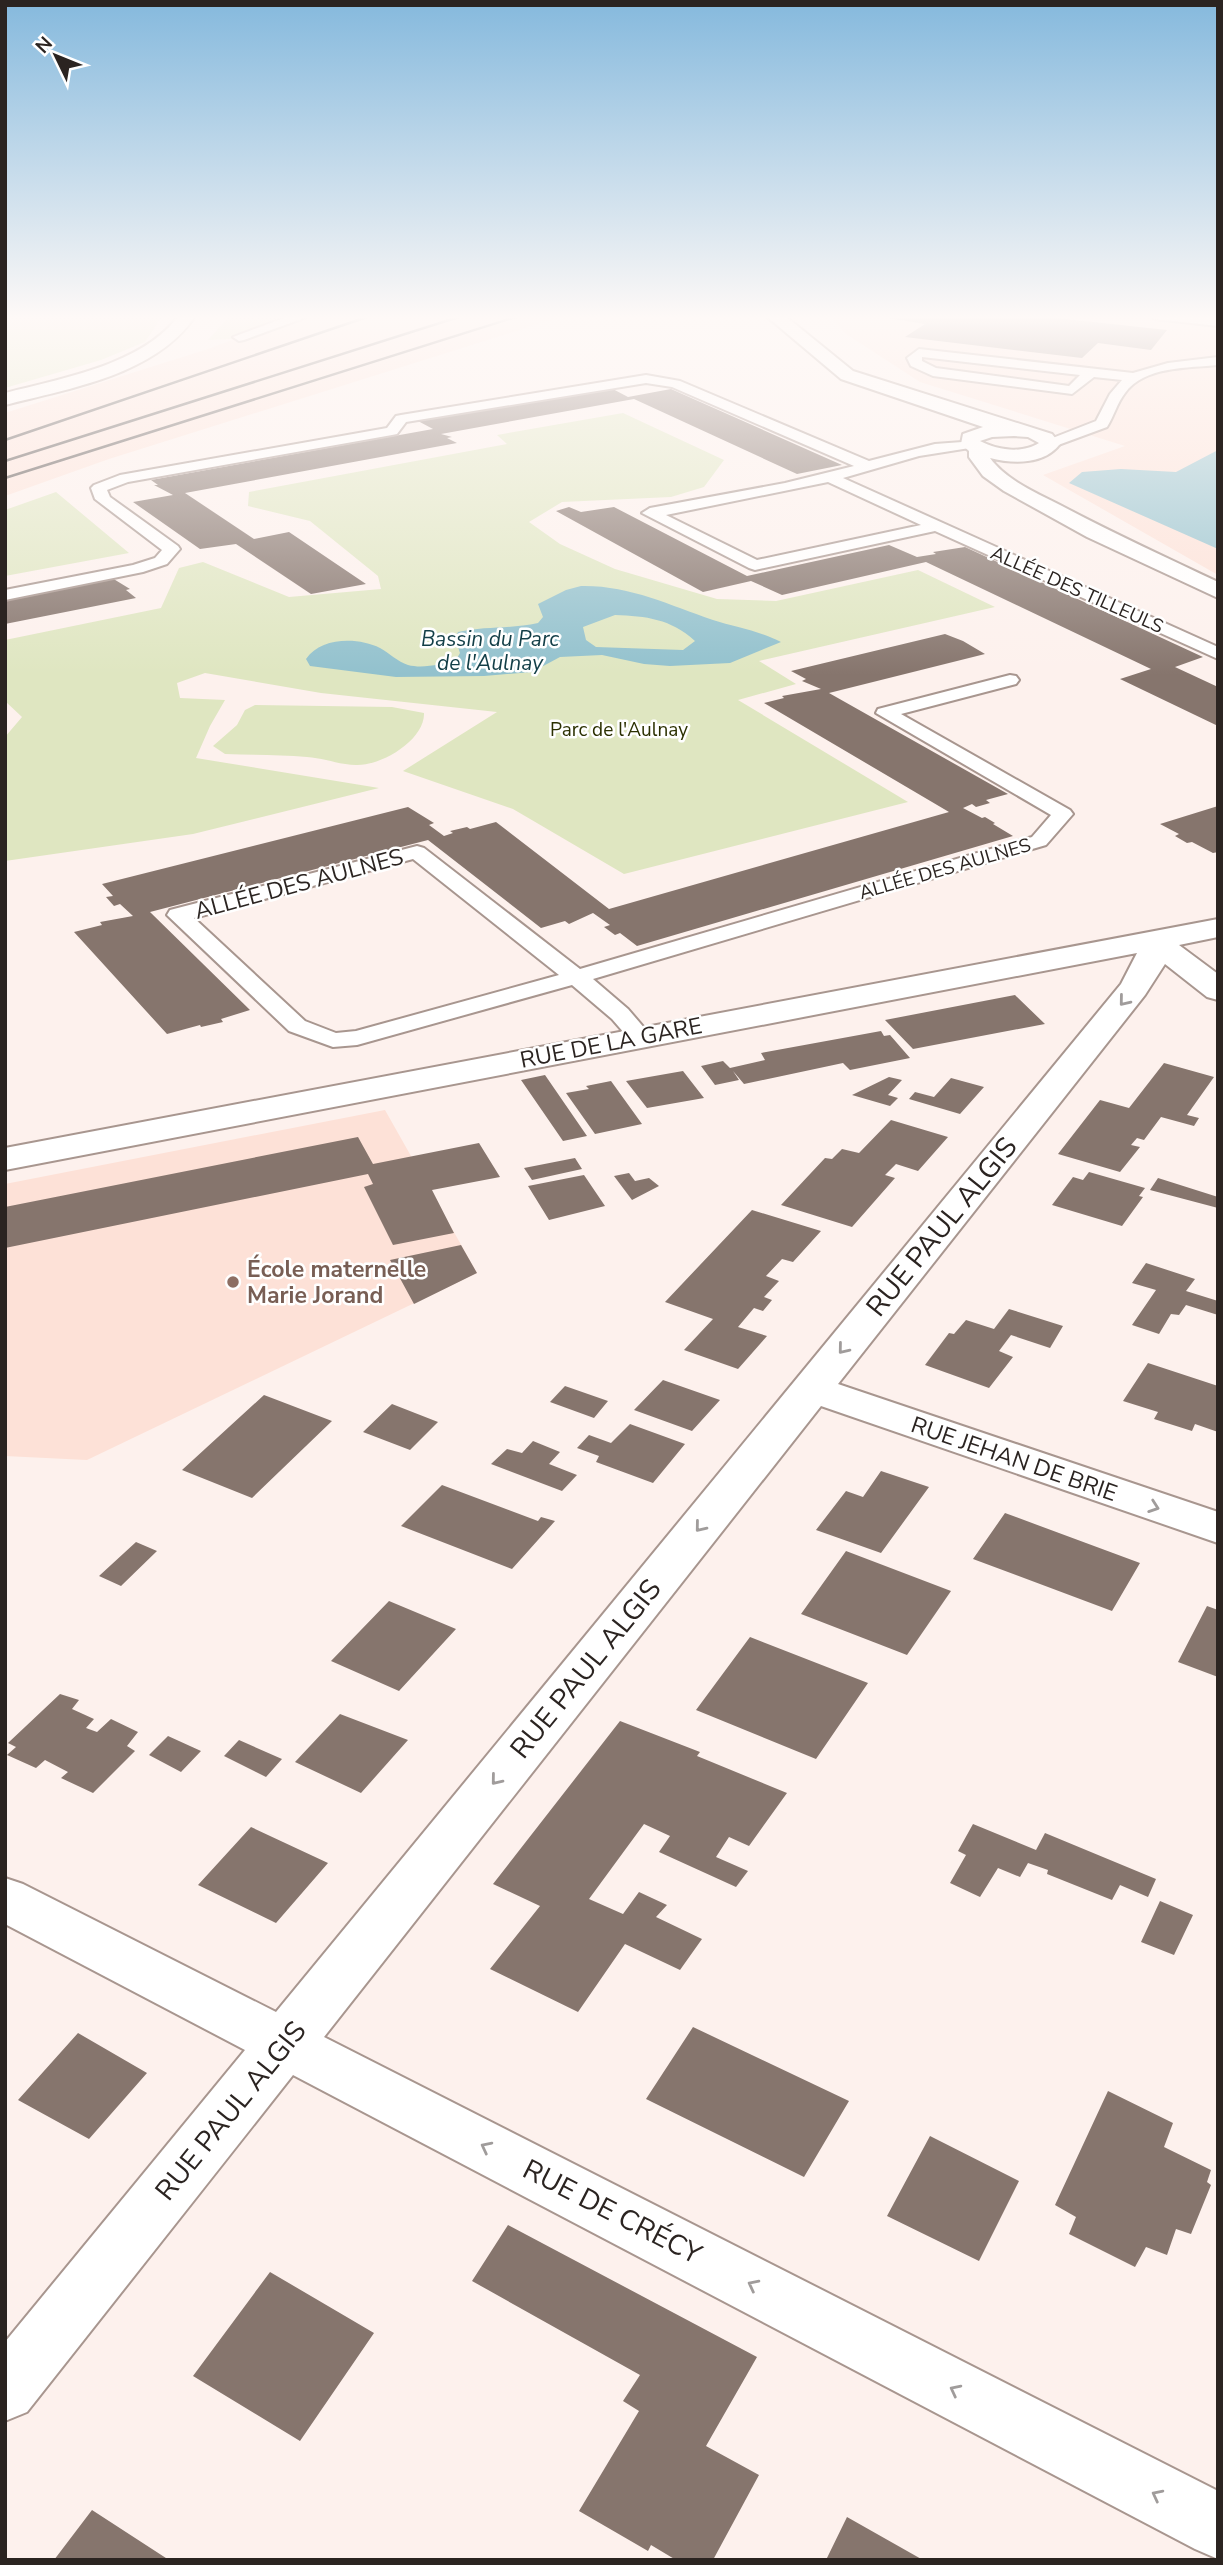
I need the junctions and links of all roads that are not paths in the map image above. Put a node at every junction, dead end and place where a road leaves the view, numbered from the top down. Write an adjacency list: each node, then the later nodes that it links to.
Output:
1 (371, 435): 15 (lane)
2 (794, 435): 10 (lane)
3 (963, 435): 7 (street)
4 (985, 435): 7 (street)
5 (1032, 435): 8 (street)
6 (1074, 435): 8 (lane)
7 (973, 444): 9 (street); 10 (lane); 12 (street)
8 (1050, 444): 9 (street)
9 (1030, 453): 12 (street)
10 (867, 466): 11 (lane)
11 (829, 477): 13 (lane, ALLÉE DES TILLEULS); 13 (lane)
12 (1004, 480): 14 (street)
13 (937, 526): 16 (lane, ALLÉE DES TILLEULS)
14 (1218, 591)
15 (5, 595)
16 (1218, 654)
17 (1010, 680): 20 (lane, ALLÉE DES AULNES)
18 (1218, 928): 19 (street, RUE DE LA GARE)
19 (1155, 941): 21 (street); 22 (street, RUE DE LA GARE); 24 (street, RUE PAUL ALGIS, one-way to 24)
20 (576, 977): 20 (lane, ALLÉE DES AULNES); 22 (lane, ALLÉE DES AULNES)
21 (1218, 990)
22 (640, 1037): 23 (street, RUE DE LA GARE)
23 (5, 1159)
24 (811, 1389): 25 (street, RUE JEHAN DE BRIE, one-way to 25); 27 (street, RUE PAUL ALGIS, one-way to 27)
25 (1218, 1528)
26 (5, 1899): 27 (street, RUE DE CRÉCY)
27 (285, 2043): 28 (street, RUE PAUL ALGIS); 29 (street, RUE DE CRÉCY, one-way to 27)
28 (5, 2390)
29 (1218, 2526)

